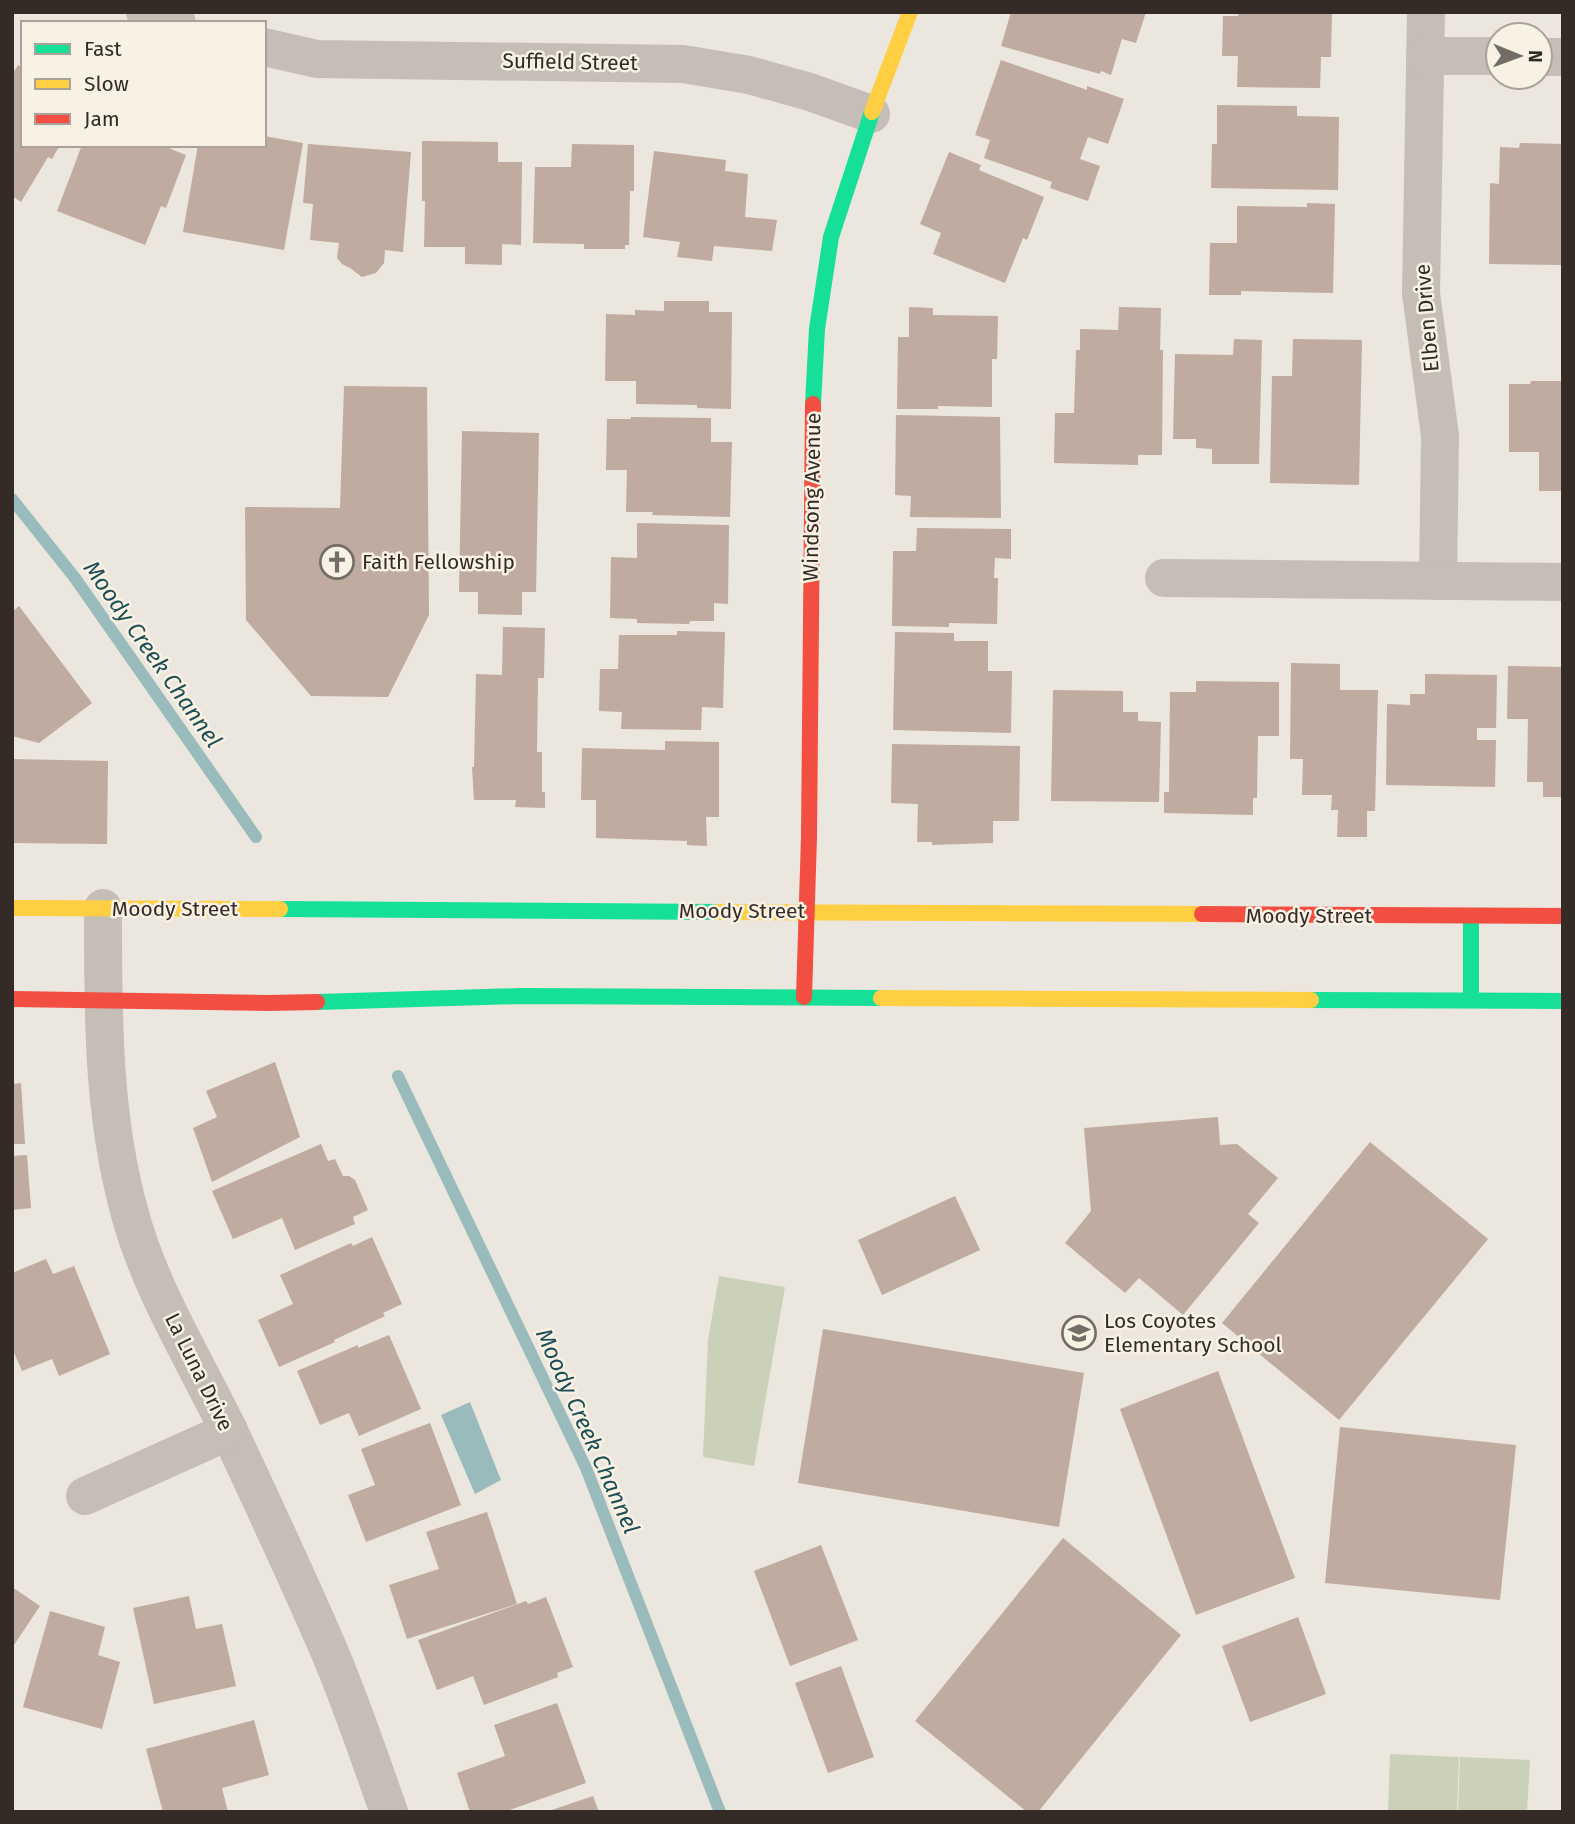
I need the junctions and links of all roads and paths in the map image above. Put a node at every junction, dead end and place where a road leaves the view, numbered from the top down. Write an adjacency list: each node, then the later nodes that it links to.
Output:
1 (145, 12): 4 (street)
2 (910, 12): 8 (main road, Windsong Avenue)
3 (1426, 12): 6 (street, Elben Drive)
4 (171, 21)
5 (266, 47): 8 (street, Suffield Street)
6 (1425, 56): 7 (street); 10 (street, Elben Drive)
7 (1484, 57)
8 (871, 114): 14 (main road, Windsong Avenue)
9 (1164, 578): 10 (street)
10 (1438, 581): 11 (street)
11 (1563, 582)
12 (12, 908): 13 (main road, Moody Street)
13 (103, 908): 14 (main road, Moody Street); 19 (street, La Luna Drive)
14 (806, 911): 16 (main road, Moody Street); 17 (main road, Windsong Avenue)
15 (1563, 916): 16 (main road, Moody Street)
16 (1471, 917): 20 (main road)
17 (804, 997): 19 (main road); 20 (main road)
18 (12, 999): 19 (main road)
19 (103, 1000): 22 (street, La Luna Drive)
20 (1471, 1000): 21 (main road)
21 (1563, 1001)
22 (229, 1431): 23 (street); 24 (street, La Luna Drive)
23 (85, 1496)
24 (389, 1812)

